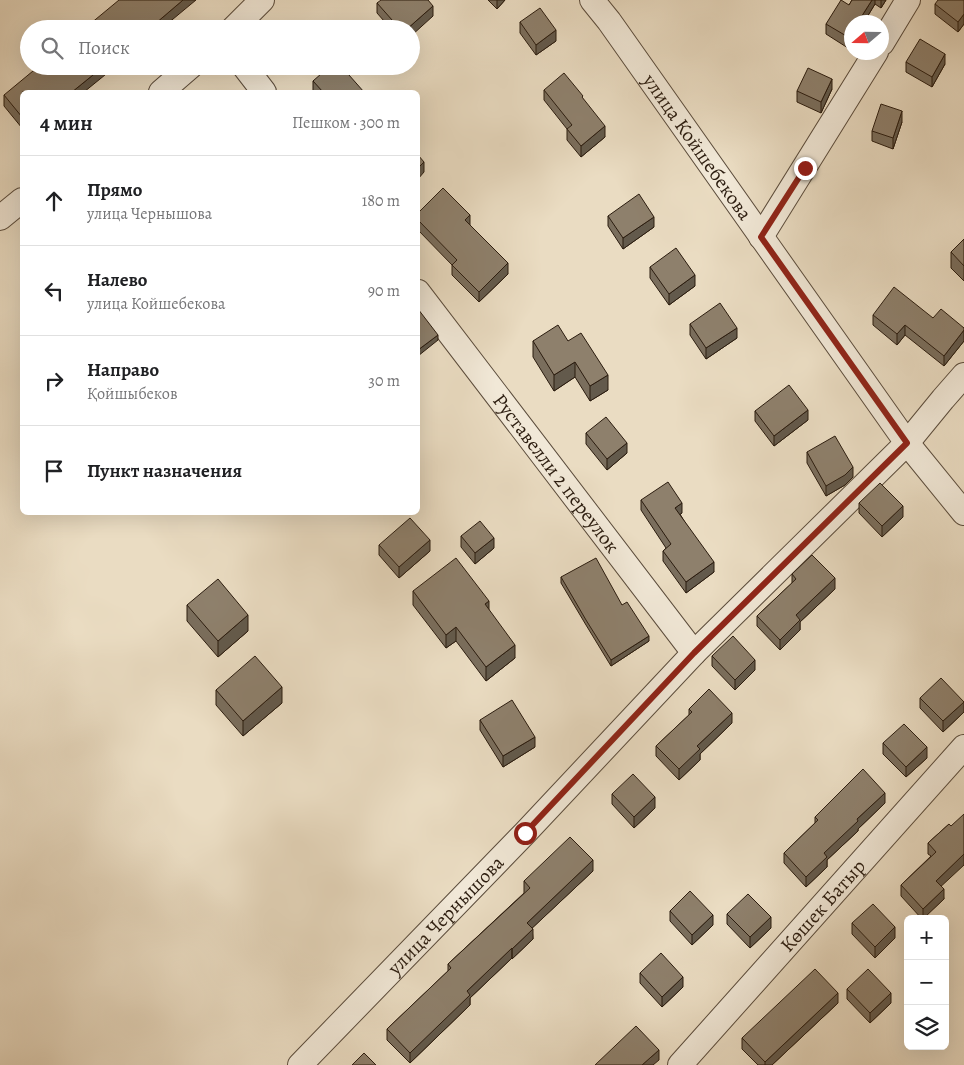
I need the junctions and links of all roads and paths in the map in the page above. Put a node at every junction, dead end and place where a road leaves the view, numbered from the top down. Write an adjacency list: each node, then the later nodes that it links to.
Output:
1 (262, 0): 4 (street)
2 (592, 0): 13 (street, улица Койшебекова)
3 (908, 0): 5 (street)
4 (242, 20)
5 (889, 31)
6 (871, 60): 13 (street)
7 (181, 75): 9 (street)
8 (251, 75): 10 (street)
9 (163, 90)
10 (262, 90)
11 (20, 202): 12 (street)
12 (0, 218)
13 (761, 237): 16 (street, улица Койшебекова)
14 (420, 295): 18 (street, Руставелли 2 переулок)
15 (964, 375): 16 (street, улица Чернышова)
16 (907, 443): 17 (street, улица Койшебекова); 18 (street, улица Чернышова)
17 (964, 512)
18 (694, 653): 20 (street, улица Чернышова)
19 (964, 747): 21 (street, Көшек Батыр)
20 (300, 1065)
21 (680, 1065)

